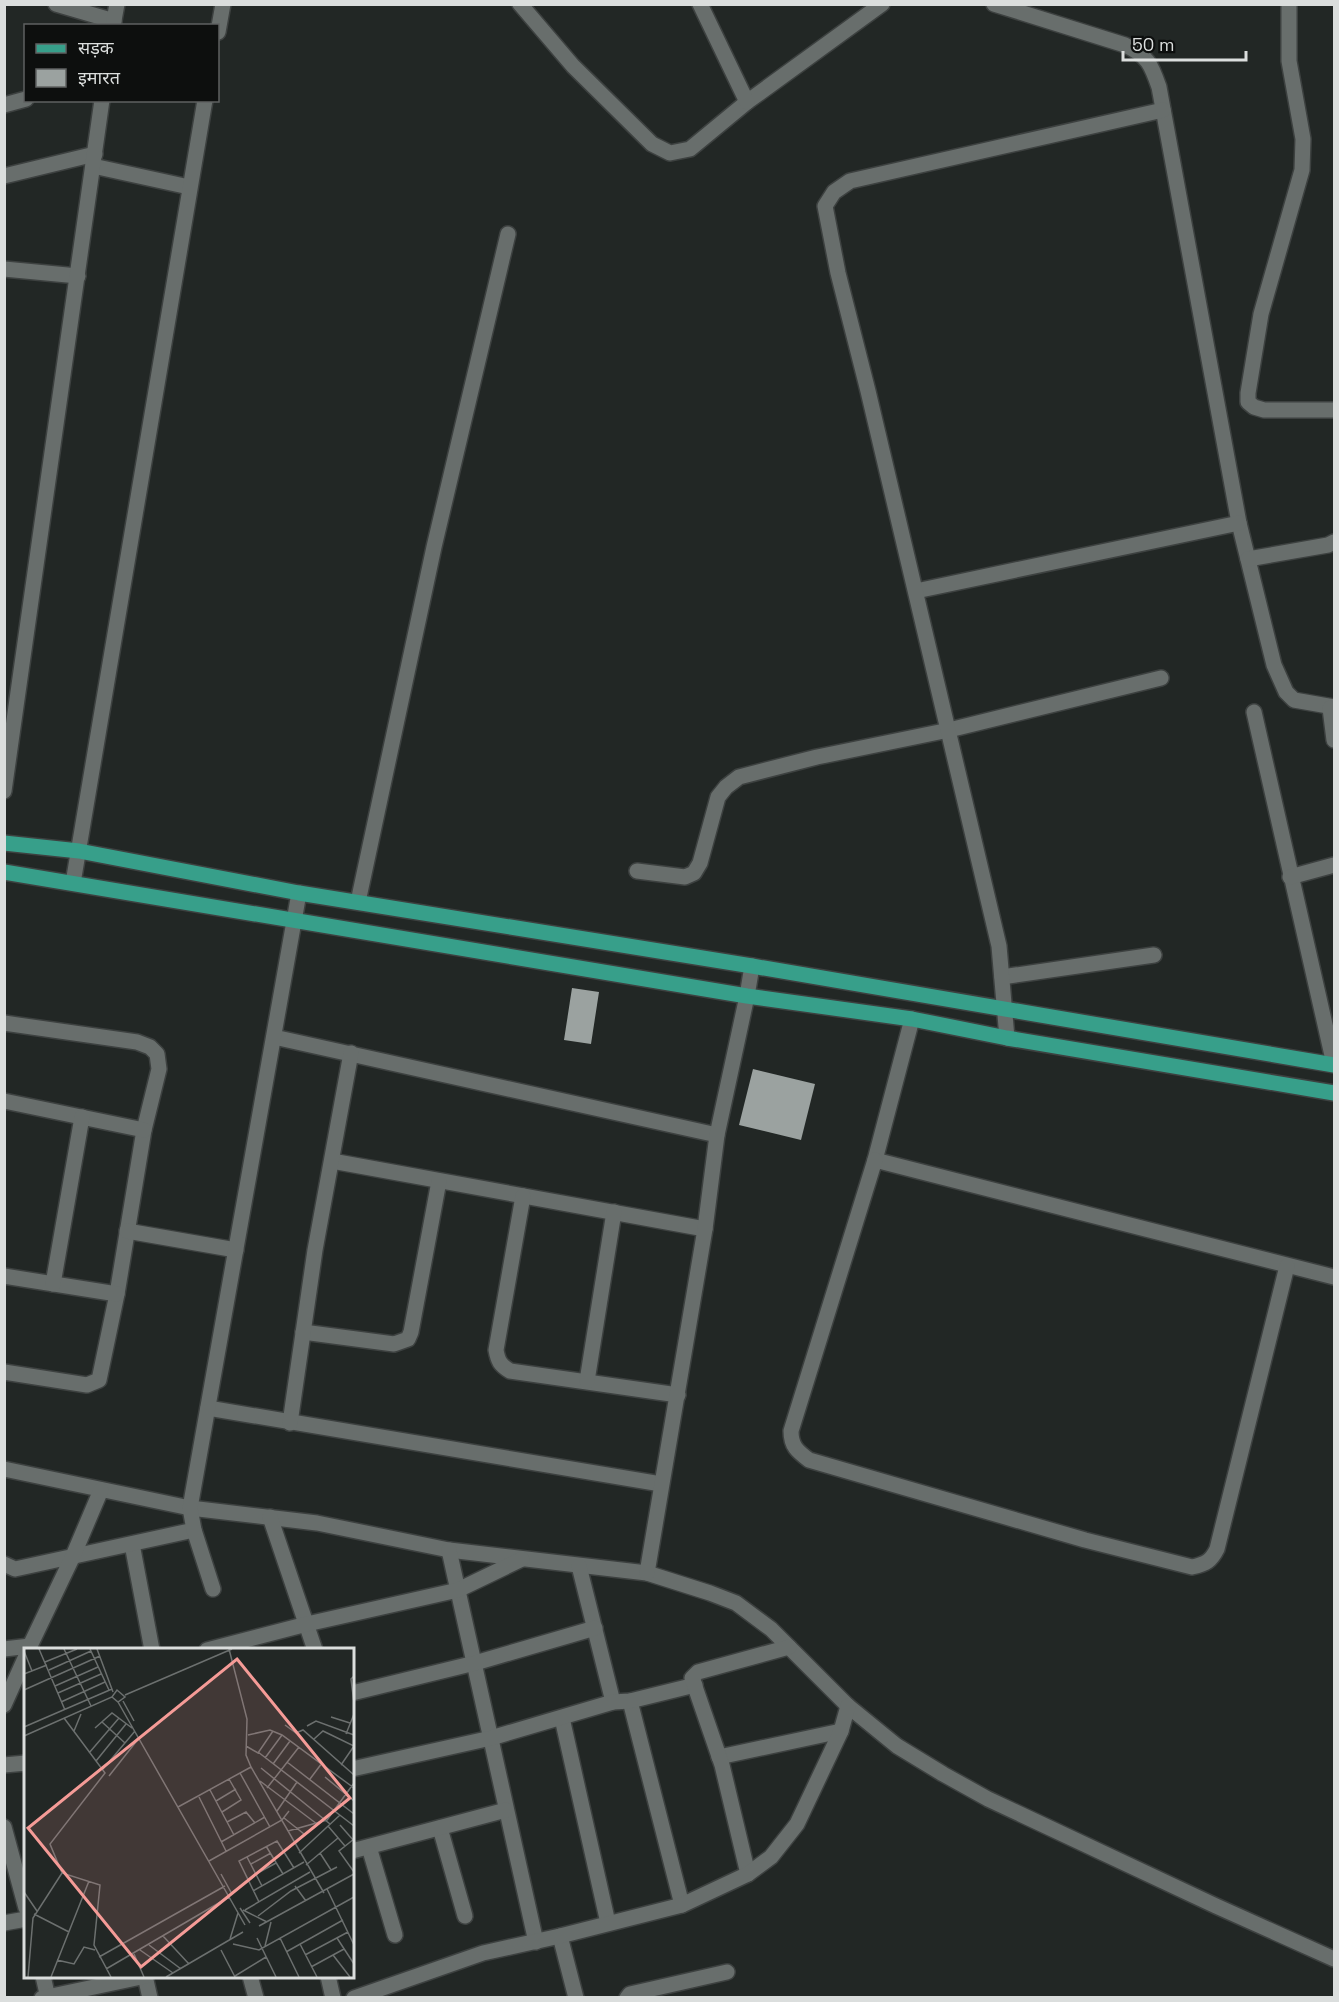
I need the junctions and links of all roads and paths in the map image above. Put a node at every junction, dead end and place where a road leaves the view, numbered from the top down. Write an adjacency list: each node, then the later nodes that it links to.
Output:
1 (56, 4): 9 (street)
2 (117, 4): 9 (street)
3 (223, 4): 10 (street)
4 (520, 4): 14 (street)
5 (700, 4): 14 (street)
6 (882, 4): 14 (street)
7 (994, 4): 16 (street)
8 (1289, 4): 23 (street)
9 (114, 23)
10 (219, 26)
11 (24, 100): 15 (street)
12 (102, 102): 17 (street)
13 (205, 102): 19 (street)
14 (747, 102)
15 (4, 105)
16 (1163, 110): 24 (street); 27 (street)
17 (94, 160): 18 (street); 19 (street); 22 (street)
18 (4, 176)
19 (189, 187): 35 (street)
20 (508, 234): 42 (street)
21 (4, 269): 22 (street)
22 (78, 276): 33 (street)
23 (1335, 410)
24 (1239, 523): 26 (street); 27 (street)
25 (1335, 542): 26 (street)
26 (1248, 559): 29 (street)
27 (916, 591): 31 (street)
28 (1161, 678): 31 (street)
29 (1332, 708): 32 (street)
30 (1254, 712): 39 (street)
31 (949, 730): 37 (street); 46 (street)
32 (1335, 740)
33 (4, 791)
34 (4, 843): 35 (main road)
35 (79, 851): 40 (street); 41 (main road)
36 (1335, 865): 39 (street)
37 (637, 871)
38 (4, 872): 40 (main road)
39 (1290, 877): 55 (street)
40 (73, 883): 43 (main road)
41 (299, 893): 42 (main road); 43 (street)
42 (358, 902): 45 (main road)
43 (294, 921): 47 (main road); 51 (street)
44 (1154, 955): 46 (street)
45 (752, 966): 47 (street); 48 (main road)
46 (1002, 977): 48 (street)
47 (747, 996): 49 (main road); 61 (street)
48 (1005, 1010): 52 (street); 53 (main road)
49 (912, 1019): 52 (main road); 62 (street)
50 (4, 1023): 60 (street)
51 (274, 1037): 54 (street); 69 (street)
52 (1007, 1038): 56 (main road)
53 (1220, 1046): 55 (main road); 56 (main road)
54 (351, 1053): 61 (street); 63 (street)
55 (1335, 1064)
56 (1216, 1074): 57 (main road)
57 (1335, 1093)
58 (4, 1101): 59 (street)
59 (82, 1118): 60 (street); 73 (street)
60 (144, 1130): 68 (street)
61 (717, 1135): 67 (street)
62 (875, 1160): 70 (street); 70 (street)
63 (332, 1161): 64 (street); 75 (street)
64 (439, 1181): 65 (street); 75 (street)
65 (523, 1196): 66 (street); 77 (street)
66 (614, 1212): 67 (street); 77 (street)
67 (705, 1229): 78 (street)
68 (127, 1231): 69 (street); 74 (street)
69 (236, 1250): 79 (street)
70 (1287, 1266): 72 (street)
71 (4, 1276): 73 (street)
72 (1335, 1277)
73 (53, 1284): 74 (street)
74 (117, 1294): 76 (street)
75 (303, 1332): 80 (street)
76 (4, 1372)
77 (587, 1381): 78 (street)
78 (678, 1395): 82 (street)
79 (208, 1408): 80 (street); 84 (street)
80 (290, 1423): 82 (street)
81 (4, 1469): 83 (street)
82 (661, 1484): 93 (street)
83 (101, 1490): 84 (street); 89 (street)
84 (190, 1508): 85 (street); 86 (street)
85 (270, 1517): 88 (street); 96 (street)
86 (194, 1530): 87 (street); 94 (street)
87 (132, 1544): 89 (street); 100 (street)
88 (449, 1550): 90 (street); 95 (street)
89 (73, 1556): 91 (street); 99 (street)
90 (522, 1559): 92 (street); 95 (street)
91 (4, 1564)
92 (579, 1566): 93 (street); 97 (street)
93 (647, 1573): 98 (street)
94 (213, 1588)
95 (458, 1590): 96 (street); 106 (street)
96 (307, 1624): 101 (street); 102 (street)
97 (595, 1628): 106 (street); 111 (street)
98 (789, 1647): 107 (street); 112 (street)
99 (29, 1648)
100 (152, 1648)
101 (215, 1648)
102 (314, 1648)
103 (4, 1649): 104 (street)
104 (24, 1650)
105 (24, 1662): 109 (street)
106 (475, 1663): 108 (street); 115 (street)
107 (695, 1685): 110 (street); 116 (street)
108 (354, 1693)
109 (13, 1695)
110 (630, 1701): 111 (street); 128 (street)
111 (613, 1702): 113 (street)
112 (848, 1706): 114 (street); 136 (street)
113 (562, 1718): 115 (street); 132 (street)
114 (841, 1731): 116 (street); 126 (street)
115 (491, 1738): 119 (street); 120 (street)
116 (719, 1757): 126 (street)
117 (24, 1763): 118 (street)
118 (4, 1765)
119 (354, 1769)
120 (506, 1810): 122 (street); 135 (street)
121 (4, 1827): 123 (street)
122 (440, 1828): 124 (street); 129 (street)
123 (14, 1847): 127 (street)
124 (369, 1847): 125 (street); 133 (street)
125 (354, 1851)
126 (748, 1874): 128 (street)
127 (24, 1898)
128 (682, 1905): 132 (street)
129 (465, 1916)
130 (24, 1918): 131 (street)
131 (4, 1923)
132 (608, 1923): 134 (street)
133 (395, 1935)
134 (560, 1936): 135 (street); 148 (street)
135 (536, 1942): 147 (street)
136 (1335, 1959)
137 (727, 1972): 149 (street)
138 (43, 1978): 143 (street)
139 (140, 1978): 143 (street)
140 (145, 1978): 144 (street)
141 (250, 1978): 145 (street)
142 (328, 1978): 146 (street)
143 (46, 1997)
144 (150, 1998)
145 (256, 1998)
146 (333, 1998)
147 (354, 1998)
148 (576, 1998)
149 (627, 1998)

